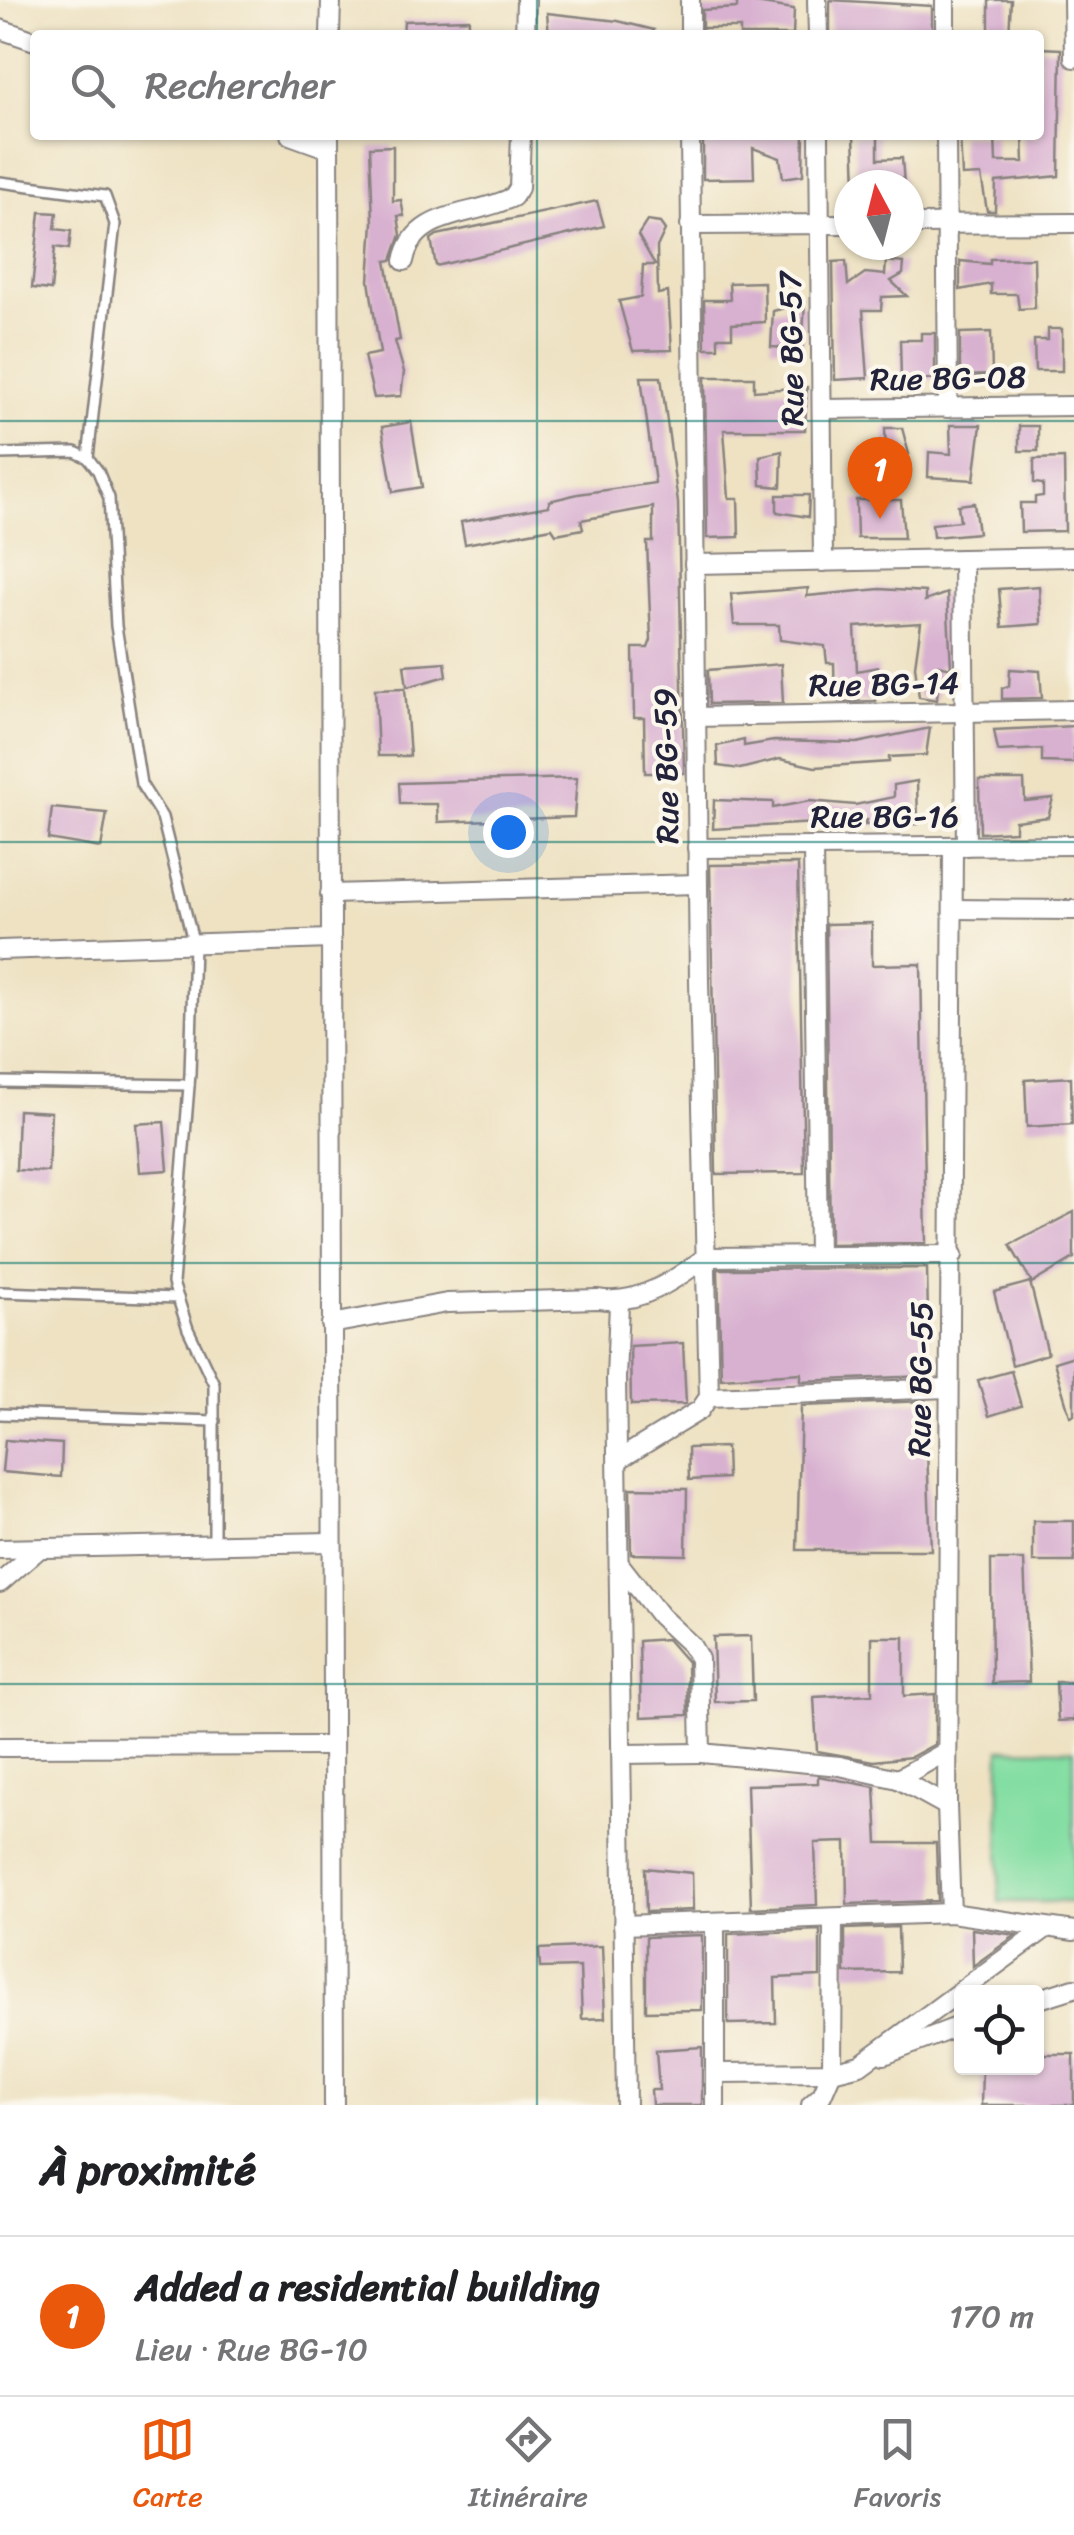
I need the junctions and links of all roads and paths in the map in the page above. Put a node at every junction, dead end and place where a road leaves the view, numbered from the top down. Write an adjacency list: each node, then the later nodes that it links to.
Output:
1 (331, 0): 8 (street)
2 (526, 0): 9 (street)
3 (690, 0): 10 (street)
4 (818, 0): 11 (street)
5 (945, 0): 12 (street)
6 (1074, 0): 14 (street)
7 (0, 29): 13 (street)
8 (330, 30)
9 (525, 30)
10 (690, 30)
11 (818, 30)
12 (945, 30)
13 (30, 40)
14 (1074, 58)
15 (521, 140): 27 (street)
16 (690, 140): 26 (street, Rue BG-59)
17 (819, 140): 22 (street, Rue BG-57)
18 (946, 140): 25 (street)
19 (329, 142): 45 (street)
20 (0, 182): 32 (lane)
21 (1074, 222): 25 (street)
22 (820, 224): 23 (street); 26 (street); 30 (street, Rue BG-57)
23 (834, 224)
24 (924, 224): 25 (street)
25 (946, 224): 29 (street)
26 (690, 226): 36 (street, Rue BG-59)
27 (404, 261)
28 (1074, 406): 29 (street, Rue BG-08)
29 (948, 408): 30 (street, Rue BG-08)
30 (822, 409): 35 (street, Rue BG-57)
31 (0, 454): 32 (lane)
32 (88, 458): 49 (lane)
33 (1074, 558): 34 (street)
34 (964, 559): 35 (street); 38 (street, Rue BG-55)
35 (824, 562): 36 (street)
36 (694, 564): 39 (street, Rue BG-59)
37 (1074, 710): 38 (street, Rue BG-14)
38 (965, 712): 39 (street, Rue BG-14); 40 (street, Rue BG-55)
39 (696, 717): 43 (street, Rue BG-59)
40 (960, 846): 41 (street, Rue BG-16); 42 (street, Rue BG-16); 46 (street, Rue BG-55)
41 (1074, 846)
42 (813, 847): 43 (street, Rue BG-16); 54 (street)
43 (697, 848): 44 (street, Rue BG-59)
44 (698, 884): 45 (street); 55 (street, Rue BG-59)
45 (330, 894): 48 (street)
46 (953, 909): 47 (street); 53 (street, Rue BG-55)
47 (1074, 910)
48 (330, 939): 49 (street); 59 (street)
49 (194, 945): 50 (street); 52 (lane)
50 (0, 950)
51 (0, 1082): 52 (lane)
52 (189, 1085): 57 (lane)
53 (954, 1255): 54 (street); 60 (street, Rue BG-55)
54 (818, 1256): 55 (street)
55 (706, 1257): 58 (street); 61 (street, Rue BG-59)
56 (0, 1292): 57 (lane)
57 (178, 1298): 63 (lane)
58 (620, 1303): 59 (street); 64 (street)
59 (331, 1324): 65 (street)
60 (948, 1388): 61 (street); 73 (street, Rue BG-55)
61 (709, 1397): 64 (street)
62 (0, 1414): 63 (lane)
63 (215, 1421): 66 (lane)
64 (618, 1460): 69 (street)
65 (331, 1542): 66 (street); 72 (street)
66 (214, 1546): 67 (street)
67 (38, 1549): 68 (street); 70 (street)
68 (0, 1550)
69 (621, 1566): 74 (street); 75 (street)
70 (0, 1583)
71 (0, 1746): 72 (street)
72 (330, 1746): 90 (street)
73 (947, 1751): 76 (street); 77 (street, Rue BG-55)
74 (701, 1752): 75 (street); 76 (street)
75 (622, 1754): 81 (street)
76 (898, 1779): 77 (street)
77 (946, 1806): 78 (street, Rue BG-55)
78 (952, 1913): 79 (street); 82 (street)
79 (833, 1918): 80 (street); 88 (street)
80 (715, 1923): 81 (street); 89 (street)
81 (623, 1925): 91 (street)
82 (1045, 1928): 83 (street); 87 (street)
83 (1074, 1930)
84 (1074, 1988): 85 (street)
85 (1044, 1997)
86 (954, 2028): 87 (street)
87 (860, 2065): 88 (street)
88 (832, 2072): 89 (street); 93 (street)
89 (716, 2073): 92 (street)
90 (334, 2105)
91 (626, 2105)
92 (715, 2105)
93 (811, 2105)

